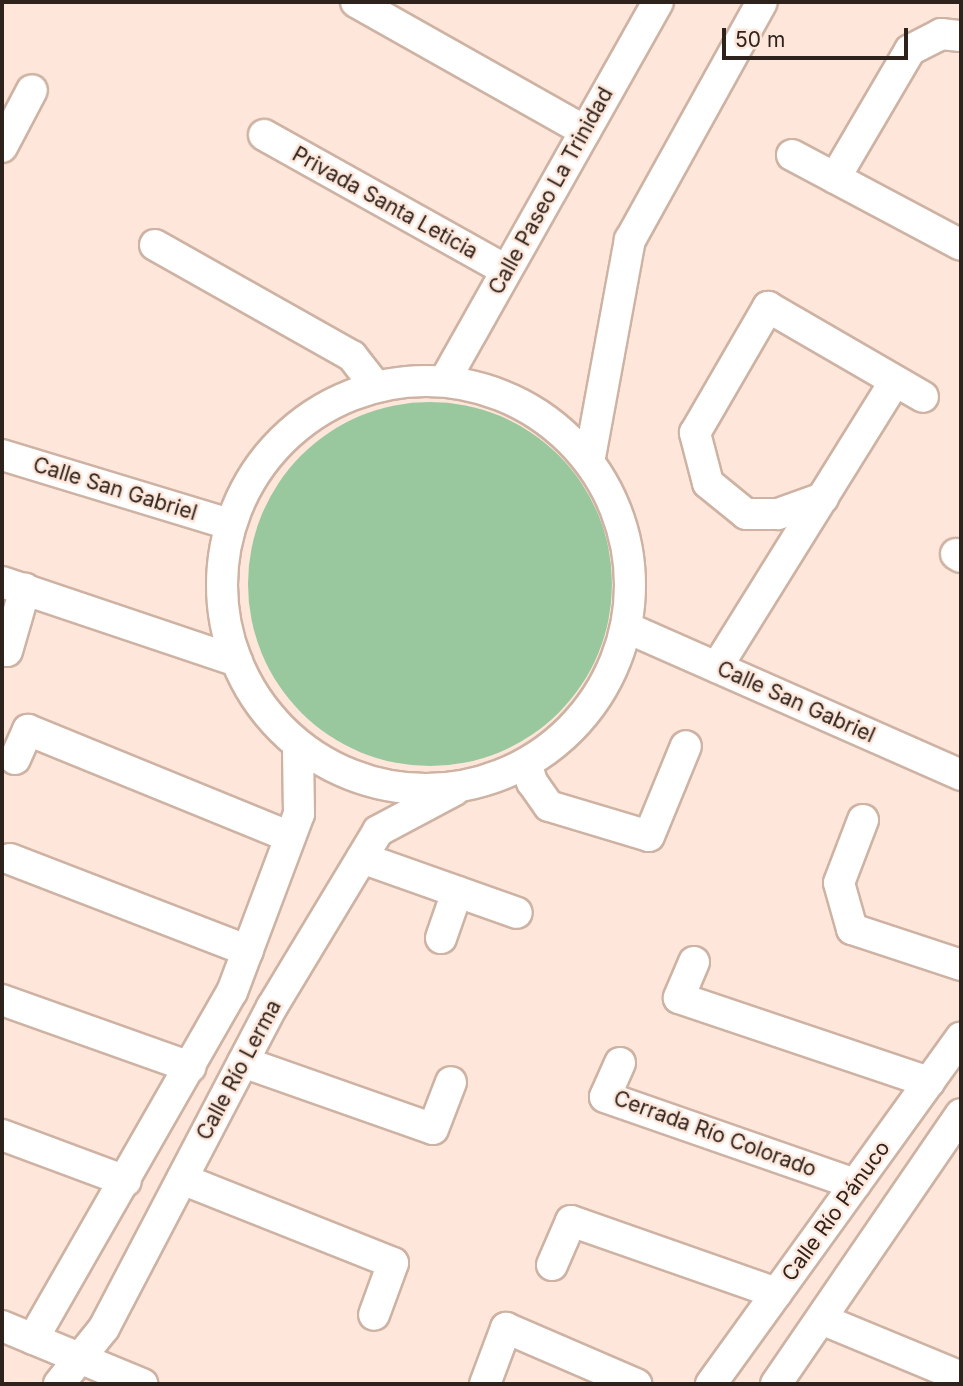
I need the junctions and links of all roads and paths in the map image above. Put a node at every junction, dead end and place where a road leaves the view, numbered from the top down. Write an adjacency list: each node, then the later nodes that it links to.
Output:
1 (356, 2): 6 (street)
2 (658, 2): 6 (street, Calle Paseo La Trinidad)
3 (762, 2): 19 (street)
4 (961, 36): 10 (street)
5 (32, 90): 8 (street)
6 (585, 131): 13 (street, Calle Paseo La Trinidad)
7 (264, 135): 13 (street, Privada Santa Leticia)
8 (2, 147)
9 (792, 155): 10 (street)
10 (835, 178): 11 (street)
11 (961, 244)
12 (155, 245): 16 (street)
13 (506, 270): 14 (street, Calle Paseo La Trinidad)
14 (445, 380): 16 (street); 19 (street)
15 (894, 383): 17 (street); 20 (street); 20 (street)
16 (375, 385): 21 (street)
17 (923, 397)
18 (2, 455): 21 (street, Calle San Gabriel)
19 (590, 457): 23 (street)
20 (823, 498): 26 (street)
21 (229, 524): 25 (street)
22 (13, 586): 24 (street); 25 (street)
23 (629, 629): 26 (street, Calle San Gabriel); 30 (street)
24 (7, 651)
25 (237, 661): 28 (street)
26 (717, 667): 31 (street, Calle San Gabriel)
27 (685, 746): 30 (street)
28 (299, 748): 32 (street); 34 (street, Calle Río Lerma)
29 (15, 759): 34 (street)
30 (527, 765): 32 (street)
31 (961, 775)
32 (456, 790): 35 (street, Calle Río Lerma)
33 (863, 820): 42 (street)
34 (290, 837): 40 (street, Calle Río Lerma)
35 (362, 858): 37 (street); 45 (street, Calle Río Lerma)
36 (10, 859): 40 (street)
37 (457, 892): 38 (street); 39 (street)
38 (517, 913)
39 (441, 938)
40 (248, 951): 47 (street, Calle Río Lerma)
41 (694, 962): 49 (street)
42 (961, 965)
43 (2, 1000): 47 (street)
44 (961, 1038): 49 (street, Calle Río Pánuco)
45 (243, 1062): 48 (street); 52 (street, Calle Río Lerma)
46 (620, 1063): 54 (street, Cerrada Río Colorado)
47 (190, 1067): 53 (street, Calle Río Lerma)
48 (451, 1082)
49 (929, 1082): 54 (street, Calle Río Pánuco)
50 (957, 1128): 58 (street)
51 (2, 1135): 53 (street)
52 (181, 1179): 57 (street); 61 (street, Calle Río Lerma)
53 (125, 1181): 60 (street, Calle Río Lerma)
54 (855, 1185): 56 (street, Calle Río Pánuco)
55 (552, 1265): 56 (street)
56 (777, 1293): 67 (street, Calle Río Pánuco)
57 (374, 1315)
58 (821, 1319): 62 (street); 68 (street)
59 (2, 1326): 60 (street)
60 (33, 1339): 61 (street)
61 (79, 1360): 63 (street, Calle Río Lerma); 64 (street)
62 (961, 1377)
63 (59, 1384)
64 (142, 1384)
65 (485, 1384): 66 (street)
66 (635, 1384)
67 (711, 1384)
68 (776, 1384)

